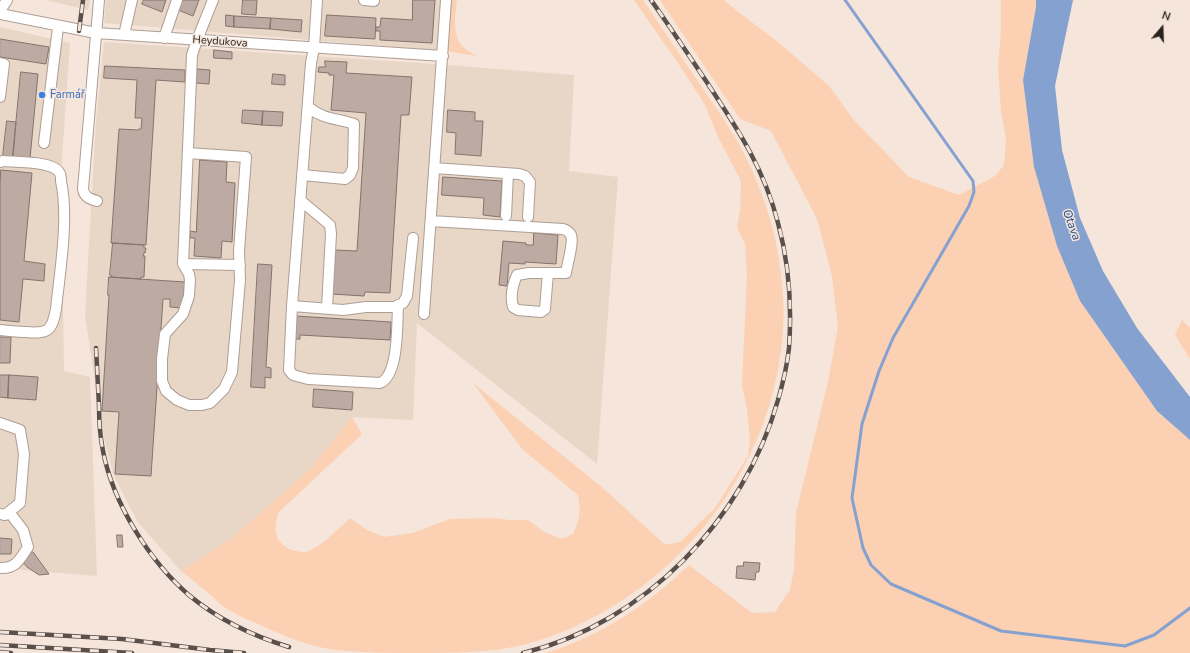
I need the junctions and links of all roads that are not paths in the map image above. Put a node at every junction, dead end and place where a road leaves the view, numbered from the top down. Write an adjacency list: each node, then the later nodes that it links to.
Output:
1 (7, 0): 8 (street)
2 (99, 0): 11 (street)
3 (132, 0): 12 (street)
4 (177, 0): 13 (street)
5 (213, 0): 14 (street)
6 (317, 0): 15 (street)
7 (446, 0): 16 (street)
8 (0, 11)
9 (0, 14): 10 (street, Heydukova)
10 (58, 27): 11 (street, Heydukova); 20 (street)
11 (96, 34): 12 (street, Heydukova); 27 (street)
12 (124, 35): 13 (street, Heydukova)
13 (164, 38): 14 (street, Heydukova)
14 (196, 40): 15 (street, Heydukova); 21 (street)
15 (314, 48): 16 (street, Heydukova); 19 (street)
16 (442, 56): 23 (street)
17 (0, 63): 18 (street)
18 (0, 97)
19 (308, 107): 25 (street); 25 (street)
20 (44, 143)
21 (188, 153): 32 (street); 33 (street)
22 (0, 162): 39 (street)
23 (434, 168): 24 (street); 30 (street)
24 (508, 174): 28 (street); 29 (street)
25 (302, 175): 26 (street)
26 (300, 200): 36 (street); 37 (street)
27 (97, 201)
28 (506, 216)
29 (528, 217)
30 (431, 221): 34 (street); 38 (street)
31 (413, 238): 35 (street)
32 (183, 264): 33 (street); 33 (street)
33 (240, 265)
34 (548, 273): 34 (street)
35 (398, 305): 36 (street); 37 (street)
36 (292, 306): 37 (street)
37 (327, 308)
38 (424, 314)
39 (0, 330)
40 (0, 423): 41 (street)
41 (4, 513): 42 (street)
42 (0, 568)

